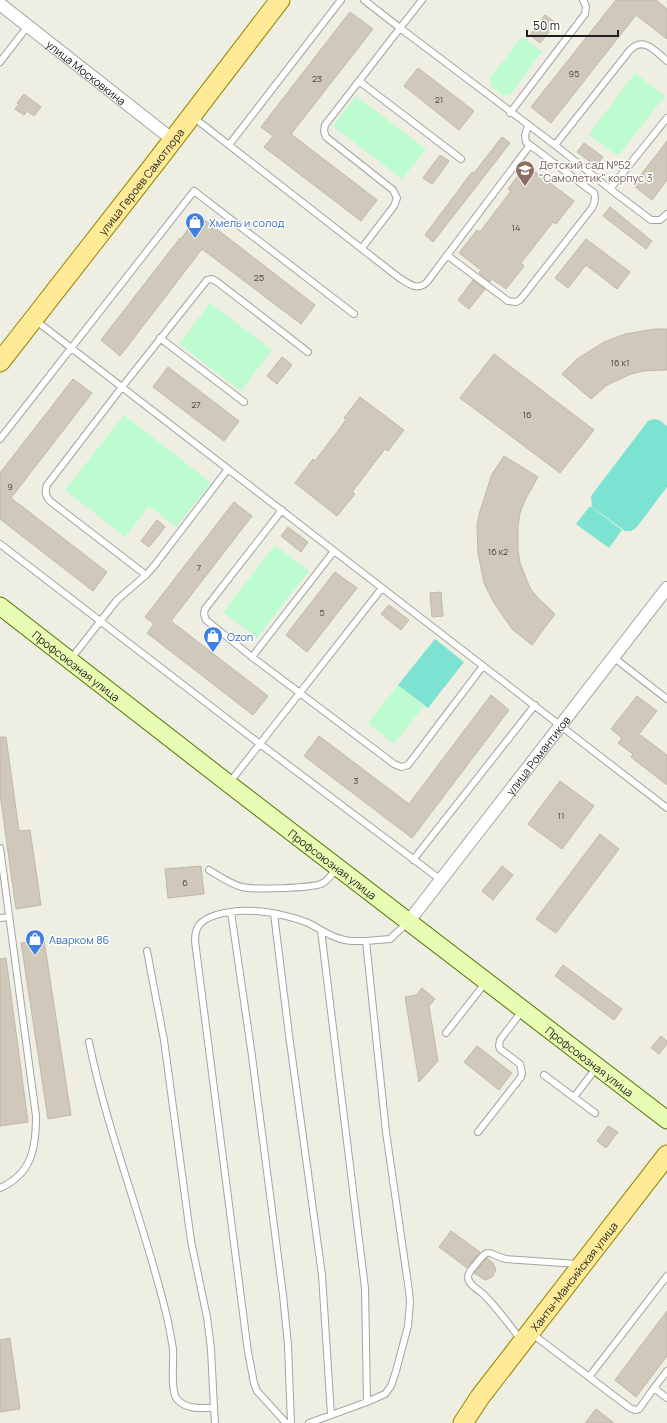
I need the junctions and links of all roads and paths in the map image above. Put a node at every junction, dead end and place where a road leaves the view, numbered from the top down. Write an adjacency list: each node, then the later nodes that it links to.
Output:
1 (280, 0): 13 (main road, улица Героев Самотлора)
2 (341, 0): 17 (lane)
3 (364, 0): 8 (lane)
4 (422, 0): 8 (lane)
5 (583, 0): 12 (lane)
6 (0, 4): 7 (street, улица Московкина)
7 (28, 26): 10 (lane); 16 (street, улица Московкина)
8 (400, 28): 11 (lane); 12 (lane)
9 (667, 61): 19 (lane)
10 (0, 62)
11 (359, 80): 20 (lane); 23 (lane)
12 (510, 113): 15 (lane)
13 (192, 116): 16 (main road, улица Героев Самотлора); 17 (lane)
14 (667, 118): 21 (lane)
15 (528, 126): 18 (lane); 19 (lane)
16 (173, 140): 26 (main road, улица Героев Самотлора)
17 (229, 145): 23 (lane)
18 (530, 145): 24 (lane); 24 (lane)
19 (555, 145): 21 (lane)
20 (461, 159)
21 (610, 189): 22 (lane)
22 (667, 214)
23 (362, 248): 24 (lane)
24 (447, 255)
25 (354, 314): 28 (lane)
26 (34, 319): 28 (lane); 30 (main road, улица Героев Самотлора)
27 (160, 338): 29 (lane); 31 (lane); 32 (lane)
28 (71, 348): 31 (lane); 33 (lane)
29 (308, 352)
30 (0, 362)
31 (122, 387): 34 (lane); 38 (lane)
32 (244, 402)
33 (0, 439)
34 (228, 469): 35 (lane); 38 (lane)
35 (282, 510): 37 (lane); 43 (lane)
36 (0, 544): 42 (lane)
37 (334, 551): 39 (lane); 43 (lane)
38 (146, 575): 42 (lane)
39 (382, 588): 46 (lane); 47 (lane)
40 (667, 588): 44 (street, улица Романтиков)
41 (0, 606): 45 (main road, Профсоюзная улица)
42 (101, 620): 45 (lane); 51 (lane)
43 (252, 657): 47 (lane)
44 (613, 657): 48 (lane); 50 (street, улица Романтиков)
45 (70, 660): 52 (main road, Профсоюзная улица)
46 (483, 666): 47 (lane); 49 (lane)
47 (300, 693): 51 (lane)
48 (667, 699)
49 (535, 705): 50 (lane); 55 (lane)
50 (561, 725): 53 (lane); 58 (street, улица Романтиков)
51 (260, 744): 52 (lane); 55 (lane)
52 (229, 784): 56 (main road, Профсоюзная улица)
53 (667, 808)
54 (0, 848): 61 (lane)
55 (413, 860): 58 (lane)
56 (338, 867): 57 (lane); 63 (main road, Профсоюзная улица)
57 (209, 870)
58 (441, 880): 63 (street, улица Романтиков)
59 (231, 912): 60 (lane); 91 (lane); 92 (lane)
60 (274, 914): 64 (lane); 89 (lane)
61 (9, 917): 62 (lane); 78 (lane)
62 (0, 918)
63 (409, 921): 65 (lane); 67 (main road, Профсоюзная улица)
64 (322, 930): 65 (lane); 87 (lane)
65 (366, 941): 87 (lane)
66 (147, 951): 88 (lane)
67 (486, 981): 68 (main road, Профсоюзная улица); 69 (lane)
68 (523, 1009): 71 (main road, Профсоюзная улица); 76 (lane)
69 (446, 1033)
70 (89, 1042): 88 (lane)
71 (597, 1066): 73 (lane); 75 (main road, Профсоюзная улица)
72 (544, 1075): 73 (lane)
73 (574, 1098): 74 (lane)
74 (595, 1113)
75 (667, 1120)
76 (478, 1132)
77 (667, 1155): 79 (main road, Ханты-Мансийская улица)
78 (0, 1188)
79 (582, 1265): 81 (main road, Ханты-Мансийская улица); 81 (lane)
80 (667, 1276): 83 (lane)
81 (526, 1337): 83 (lane); 85 (main road, Ханты-Мансийская улица)
82 (667, 1371): 84 (lane)
83 (589, 1377): 84 (lane)
84 (654, 1388): 86 (lane)
85 (480, 1397): 94 (main road, Ханты-Мансийская улица); 95 (main road, Ханты-Мансийская улица)
86 (667, 1398)
87 (368, 1402): 89 (lane)
88 (214, 1408): 90 (lane)
89 (331, 1415): 93 (lane)
90 (215, 1423)
91 (286, 1423)
92 (291, 1423)
93 (309, 1423)
94 (454, 1423)
95 (463, 1423)

